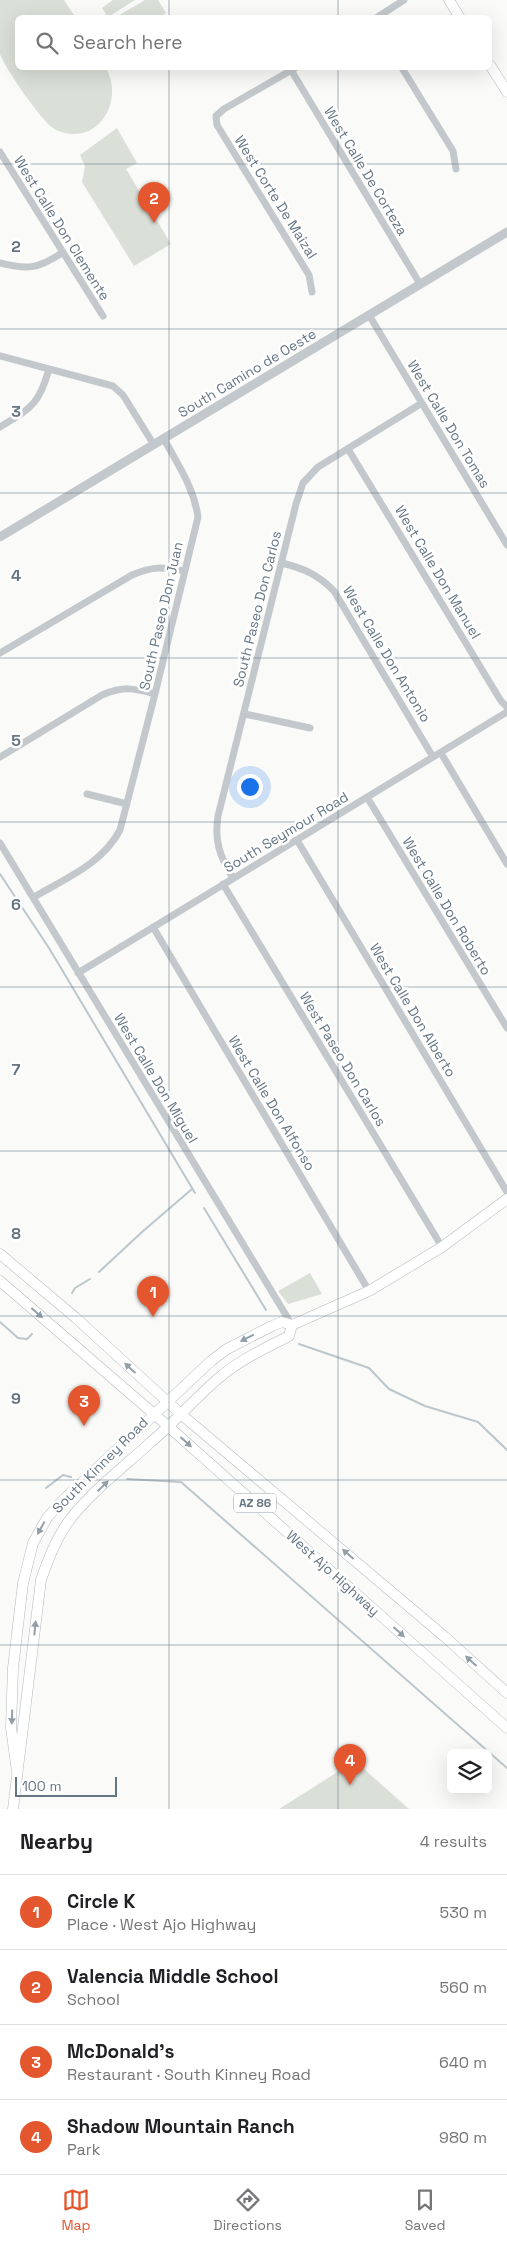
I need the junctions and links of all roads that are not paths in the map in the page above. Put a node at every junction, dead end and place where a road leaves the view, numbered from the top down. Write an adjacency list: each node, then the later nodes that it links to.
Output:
1 (404, 0): 3 (street)
2 (449, 0): 4 (main road)
3 (381, 15)
4 (458, 15)
5 (492, 68): 9 (main road)
6 (291, 70): 16 (street, West Corte De Maizal)
7 (294, 70): 15 (street, West Calle De Corteza)
8 (403, 70): 11 (street)
9 (507, 92)
10 (0, 152): 13 (street, West Calle Don Clemente)
11 (456, 169)
12 (507, 232): 15 (street, South Camino de Oeste)
13 (62, 253): 14 (street); 18 (street, West Calle Don Clemente)
14 (0, 263)
15 (420, 284): 17 (street, South Camino de Oeste)
16 (312, 292)
17 (368, 315): 21 (street, West Calle Don Tomas); 23 (street, South Camino de Oeste)
18 (103, 316)
19 (0, 356): 20 (street)
20 (48, 368): 22 (street); 24 (street)
21 (422, 403): 25 (street, South Paseo Don Carlos); 27 (street, West Calle Don Tomas)
22 (0, 427)
23 (164, 439): 24 (street, South Camino de Oeste); 29 (street, South Paseo Don Juan)
24 (154, 445): 26 (street, South Camino de Oeste)
25 (348, 448): 28 (street, South Paseo Don Carlos); 32 (street, West Calle Don Manuel)
26 (0, 537)
27 (507, 545)
28 (282, 562): 34 (street, South Paseo Don Carlos); 38 (street, West Calle Don Antonio)
29 (185, 571): 30 (street); 31 (street, South Paseo Don Juan)
30 (0, 653)
31 (155, 694): 37 (street); 41 (street, South Paseo Don Juan)
32 (507, 707)
33 (507, 712): 36 (street, South Seymour Road)
34 (244, 714): 35 (street); 45 (street, South Paseo Don Carlos)
35 (310, 728)
36 (441, 753): 38 (street, South Seymour Road); 44 (street)
37 (0, 757)
38 (434, 757): 40 (street, South Seymour Road)
39 (87, 794): 41 (street)
40 (367, 798): 42 (street, South Seymour Road); 50 (street, West Calle Don Roberto)
41 (127, 804): 47 (street, South Paseo Don Juan)
42 (297, 840): 45 (street, South Seymour Road); 51 (street, West Calle Don Alberto)
43 (0, 843): 47 (street, West Calle Don Miguel)
44 (507, 864)
45 (233, 878): 46 (street, South Seymour Road)
46 (224, 884): 48 (street, South Seymour Road); 53 (street, West Paseo Don Carlos)
47 (34, 897): 49 (street, West Calle Don Miguel)
48 (153, 927): 49 (street, South Seymour Road); 56 (street, West Calle Don Alfonso)
49 (78, 973): 57 (street, West Calle Don Miguel)
50 (507, 1028)
51 (507, 1192)
52 (507, 1198): 53 (main road, South Kinney Road)
53 (442, 1246): 56 (main road, South Kinney Road)
54 (2, 1259): 58 (main road, West Ajo Highway / AZ 86, one-way to 54)
55 (0, 1281): 59 (main road, West Ajo Highway / AZ 86, one-way to 59)
56 (369, 1291): 57 (main road, South Kinney Road)
57 (292, 1325): 58 (main road, South Kinney Road, one-way to 58); 60 (main road, South Kinney Road)
58 (166, 1401): 59 (main road, South Kinney Road); 60 (main road, West Ajo Highway / AZ 86)
59 (153, 1413): 61 (main road, West Ajo Highway / AZ 86); 64 (main road, South Kinney Road, one-way to 64)
60 (182, 1415): 61 (main road, South Kinney Road); 62 (main road, West Ajo Highway / AZ 86, one-way to 60)
61 (169, 1427): 63 (main road, West Ajo Highway / AZ 86, one-way to 63); 64 (main road, South Kinney Road, one-way to 61)
62 (507, 1693)
63 (507, 1728)
64 (17, 1772): 65 (main road, South Kinney Road)
65 (13, 1809)

